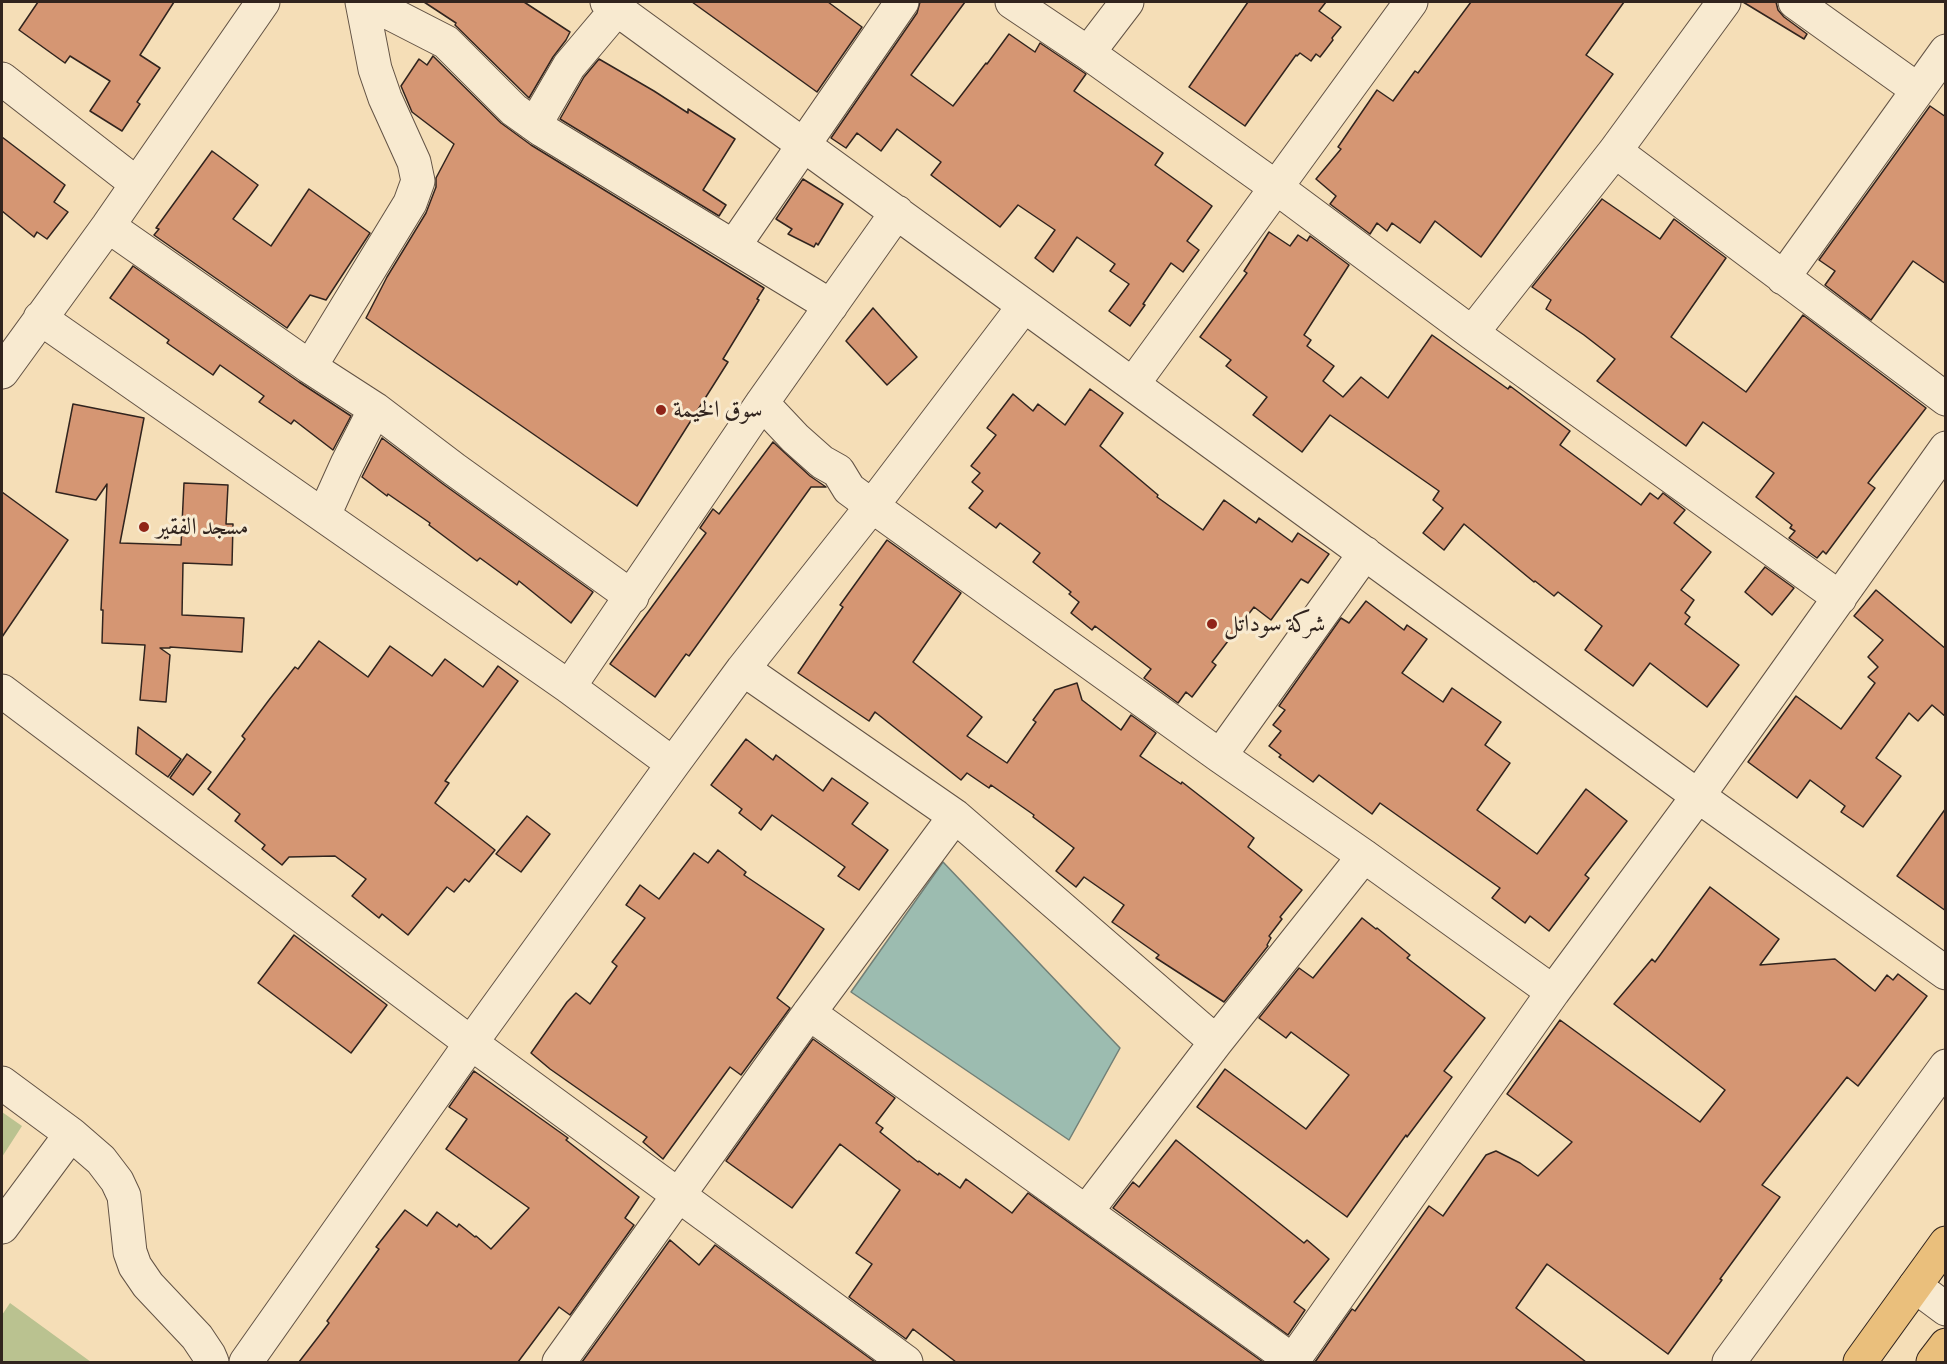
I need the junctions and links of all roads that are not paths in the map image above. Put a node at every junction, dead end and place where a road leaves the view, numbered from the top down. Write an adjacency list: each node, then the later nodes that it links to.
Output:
1 (263, 2): 18 (street)
2 (362, 2): 28 (street)
3 (368, 2): 15 (street)
4 (902, 2): 16 (street)
5 (1012, 2): 12 (street)
6 (1127, 2): 12 (street)
7 (1411, 2): 19 (street)
8 (1724, 2): 17 (street)
9 (1795, 2): 14 (street)
10 (612, 5): 15 (street); 16 (street)
11 (1946, 51): 14 (street)
12 (1088, 53): 19 (street)
13 (2, 79): 18 (street)
14 (1918, 90): 23 (street)
15 (542, 130): 22 (street)
16 (803, 145): 20 (street); 22 (street)
17 (1615, 151): 23 (street); 27 (street)
18 (137, 184): 21 (street)
19 (1277, 188): 27 (street); 30 (street)
20 (897, 212): 24 (street); 25 (street)
21 (108, 226): 26 (street); 28 (street)
22 (734, 246): 24 (street)
23 (1783, 278): 31 (street)
24 (831, 306): 32 (street)
25 (1024, 306): 30 (street); 35 (street)
26 (40, 318): 29 (street); 36 (street)
27 (1472, 333): 39 (street)
28 (310, 367): 33 (street)
29 (2, 372)
30 (1132, 384): 37 (street)
31 (1946, 399)
32 (762, 403): 35 (street); 38 (street)
33 (375, 409): 36 (street); 38 (street)
34 (1946, 448): 39 (street)
35 (872, 506): 40 (street); 43 (street)
36 (324, 515): 41 (street)
37 (1365, 554): 43 (street); 45 (street)
38 (632, 597): 41 (street)
39 (1840, 598): 45 (street)
40 (743, 669): 44 (street); 46 (street)
41 (569, 687): 44 (street)
42 (2, 691): 52 (street)
43 (1220, 756): 47 (street)
44 (673, 764): 52 (street)
45 (1698, 796): 48 (street); 49 (street)
46 (955, 816): 50 (street); 51 (street)
47 (1364, 856): 49 (street); 51 (street)
48 (1946, 973)
49 (1553, 992): 67 (street)
50 (809, 1013): 56 (street); 57 (street)
51 (1216, 1042): 57 (street)
52 (471, 1043): 56 (street); 64 (street)
53 (1946, 1066): 68 (street)
54 (2, 1083): 55 (street)
55 (71, 1134): 58 (street); 63 (street)
56 (679, 1195): 65 (street); 66 (street)
57 (1086, 1212): 67 (street)
58 (2, 1227)
59 (1946, 1243): 60 (main road)
60 (1915, 1287): 61 (street); 69 (main road)
61 (1946, 1309)
62 (1946, 1345): 70 (main road)
63 (212, 1362)
64 (246, 1362)
65 (559, 1362)
66 (906, 1362)
67 (1292, 1362)
68 (1729, 1362)
69 (1860, 1362)
70 (1933, 1362)

